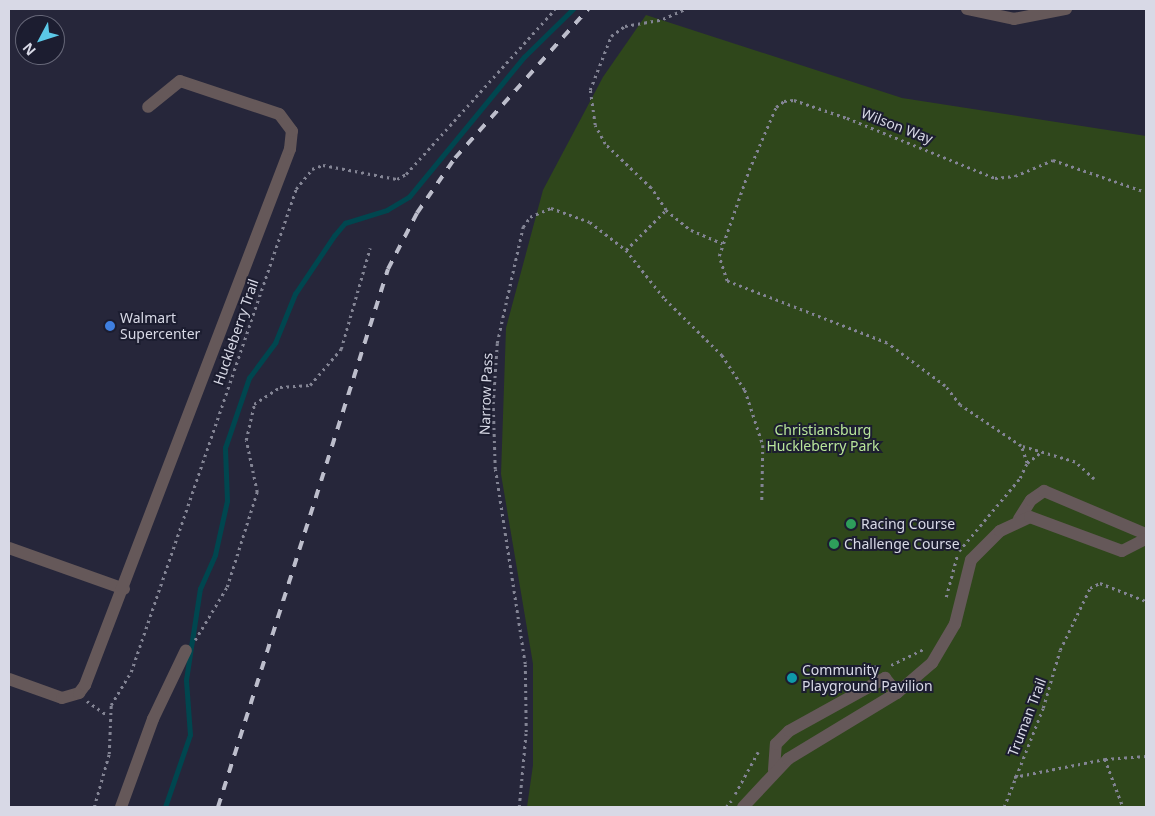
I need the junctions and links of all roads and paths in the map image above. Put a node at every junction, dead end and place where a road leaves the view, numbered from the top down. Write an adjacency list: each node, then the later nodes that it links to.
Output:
1 (554, 9): 27 (path, Huckleberry Trail)
2 (685, 9): 7 (path)
3 (967, 9): 4 (street)
4 (1066, 9)
5 (148, 107): 19 (street)
6 (1146, 192): 8 (path, Wilson Way)
7 (666, 210): 8 (path); 10 (path)
8 (722, 243): 11 (path)
9 (370, 248): 21 (path)
10 (626, 250): 14 (path, Narrow Pass); 35 (path, Narrow Pass)
11 (1040, 453): 12 (path); 13 (path)
12 (1027, 464)
13 (1094, 479)
14 (762, 503)
15 (1019, 519): 16 (street); 17 (street); 25 (street)
16 (1146, 534)
17 (1146, 539)
18 (9, 548): 19 (street)
19 (124, 589): 24 (street)
20 (1146, 601): 32 (path, Truman Trail)
21 (186, 650): 34 (street)
22 (920, 652): 23 (path)
23 (867, 668)
24 (9, 678)
25 (896, 693): 31 (street); 31 (street)
26 (93, 707): 27 (path)
27 (108, 715): 33 (path, Huckleberry Trail)
28 (758, 752): 36 (path)
29 (1146, 756): 30 (path, Truman Trail)
30 (1105, 759): 32 (path, Truman Trail); 39 (path)
31 (774, 770): 37 (street)
32 (1014, 777): 38 (path)
33 (94, 807)
34 (121, 807)
35 (519, 807)
36 (726, 807)
37 (743, 807)
38 (1004, 807)
39 (1123, 807)

